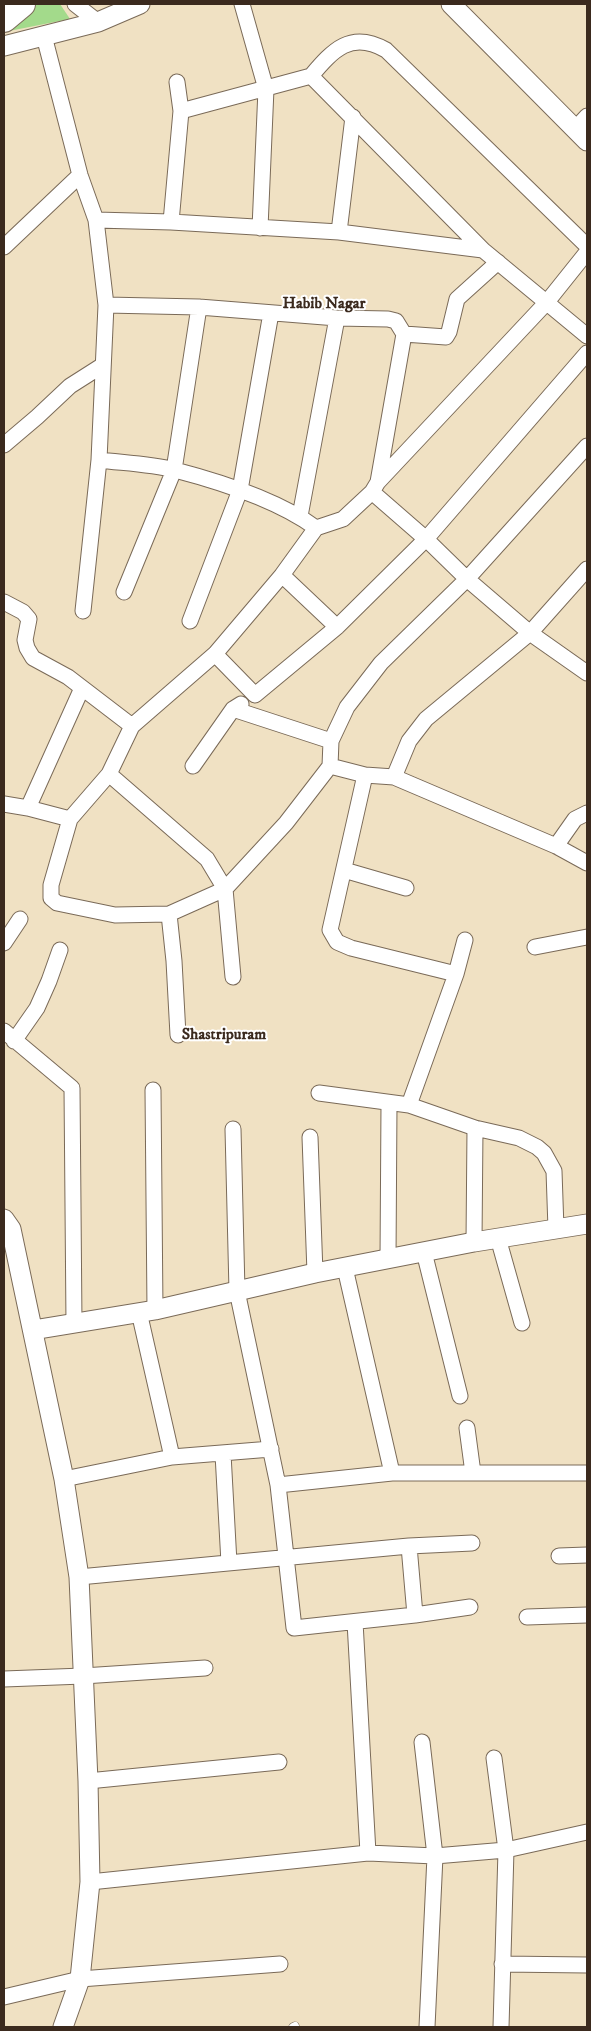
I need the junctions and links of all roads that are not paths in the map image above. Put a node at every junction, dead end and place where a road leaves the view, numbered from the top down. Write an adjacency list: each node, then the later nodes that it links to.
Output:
1 (22, 4): 7 (highway)
2 (36, 4): 9 (street)
3 (75, 4): 8 (street)
4 (140, 4): 8 (street)
5 (242, 4): 14 (street)
6 (451, 4): 17 (street)
7 (4, 19)
8 (98, 22): 10 (street)
9 (4, 30)
10 (44, 36): 11 (street); 18 (street)
11 (4, 46)
12 (310, 76): 14 (street); 16 (street); 23 (street)
13 (176, 82): 15 (street)
14 (266, 89): 15 (street); 21 (street)
15 (181, 111): 20 (street)
16 (353, 117): 22 (street); 25 (street)
17 (583, 129)
18 (80, 175): 19 (street); 24 (street)
19 (96, 220): 20 (street); 29 (street)
20 (172, 222): 21 (street)
21 (260, 228): 22 (street)
22 (339, 232): 25 (street)
23 (587, 246)
24 (4, 247)
25 (483, 250): 27 (street)
26 (587, 252): 28 (street)
27 (498, 262): 28 (street); 33 (street)
28 (547, 302): 34 (street); 41 (street)
29 (106, 305): 30 (street); 36 (street)
30 (199, 307): 31 (street); 40 (street)
31 (271, 313): 32 (street); 42 (street)
32 (337, 318): 33 (street); 43 (street)
33 (404, 334): 41 (street)
34 (587, 336)
35 (587, 353): 45 (street)
36 (104, 365): 37 (street); 39 (street)
37 (4, 445)
38 (587, 446): 48 (street)
39 (99, 460): 40 (street); 51 (street)
40 (174, 470): 42 (street); 49 (street)
41 (375, 487): 44 (street); 45 (street)
42 (240, 490): 43 (street); 52 (street)
43 (300, 516): 44 (street)
44 (316, 528): 47 (street)
45 (426, 539): 48 (street); 53 (street)
46 (587, 568): 54 (street)
47 (282, 575): 53 (street); 55 (street)
48 (467, 579): 54 (street); 61 (street)
49 (124, 592)
50 (4, 602): 57 (street)
51 (84, 611)
52 (190, 621)
53 (337, 627): 58 (street)
54 (530, 633): 56 (street); 66 (street)
55 (215, 654): 58 (street); 60 (street)
56 (587, 673)
57 (82, 688): 60 (street); 68 (street)
58 (255, 695): 59 (street)
59 (233, 709): 61 (street); 62 (street)
60 (132, 726): 64 (street)
61 (331, 741): 63 (street)
62 (193, 766)
63 (330, 766): 65 (street); 75 (street)
64 (109, 774): 70 (street); 75 (street)
65 (366, 775): 66 (street); 73 (street)
66 (394, 777): 71 (street)
67 (4, 804): 68 (street)
68 (28, 808): 70 (street)
69 (587, 813): 71 (street)
70 (70, 819): 76 (street)
71 (556, 846): 72 (street)
72 (587, 863)
73 (344, 870): 74 (street); 83 (street)
74 (406, 888)
75 (225, 889): 76 (street); 84 (street)
76 (169, 914): 85 (street)
77 (20, 919): 80 (street)
78 (587, 936): 81 (street)
79 (465, 940): 83 (street)
80 (4, 943)
81 (535, 947)
82 (60, 950): 86 (street)
83 (456, 974): 90 (street)
84 (233, 977)
85 (178, 1035)
86 (9, 1036): 106 (street)
87 (153, 1090): 104 (street)
88 (319, 1093): 89 (street)
89 (389, 1104): 90 (street); 100 (street)
90 (409, 1105): 91 (street)
91 (476, 1128): 96 (street); 98 (street)
92 (233, 1129): 103 (street)
93 (310, 1137): 102 (street)
94 (4, 1219): 107 (street)
95 (587, 1225): 96 (street)
96 (556, 1229): 97 (street)
97 (498, 1238): 98 (street); 105 (street)
98 (474, 1242): 99 (street)
99 (424, 1252): 100 (street); 108 (street)
100 (388, 1258): 101 (street)
101 (345, 1268): 102 (street); 113 (street)
102 (315, 1273): 103 (street)
103 (237, 1290): 104 (street); 110 (street)
104 (147, 1311): 106 (street); 112 (street)
105 (522, 1323)
106 (74, 1324): 107 (street)
107 (33, 1330): 116 (street)
108 (460, 1396)
109 (467, 1428): 114 (street)
110 (271, 1449): 111 (street); 117 (street)
111 (224, 1454): 112 (street); 123 (street)
112 (172, 1457): 116 (street)
113 (392, 1473): 114 (street); 117 (street)
114 (473, 1473): 115 (street)
115 (587, 1473)
116 (64, 1479): 124 (street)
117 (278, 1485): 122 (street)
118 (472, 1543): 119 (street)
119 (409, 1546): 122 (street); 126 (street)
120 (587, 1555): 121 (street)
121 (559, 1556)
122 (287, 1558): 123 (street); 129 (street)
123 (229, 1563): 124 (street)
124 (79, 1577): 131 (street)
125 (470, 1607): 126 (street)
126 (415, 1615): 129 (street)
127 (587, 1615): 128 (street)
128 (527, 1617)
129 (355, 1622): 139 (street)
130 (205, 1668): 131 (street)
131 (83, 1676): 132 (street); 136 (street)
132 (4, 1679)
133 (422, 1742): 140 (street)
134 (494, 1758): 138 (street)
135 (279, 1762): 136 (street)
136 (88, 1780): 141 (street)
137 (587, 1832): 138 (street)
138 (506, 1850): 140 (street); 143 (street)
139 (368, 1853): 140 (street); 141 (street)
140 (435, 1856): 148 (street)
141 (90, 1882): 145 (street)
142 (280, 1964): 145 (street)
143 (502, 1964): 144 (street); 149 (street)
144 (587, 1965)
145 (80, 1979): 146 (street); 147 (street)
146 (4, 1997)
147 (63, 2027)
148 (426, 2027)
149 (501, 2027)

